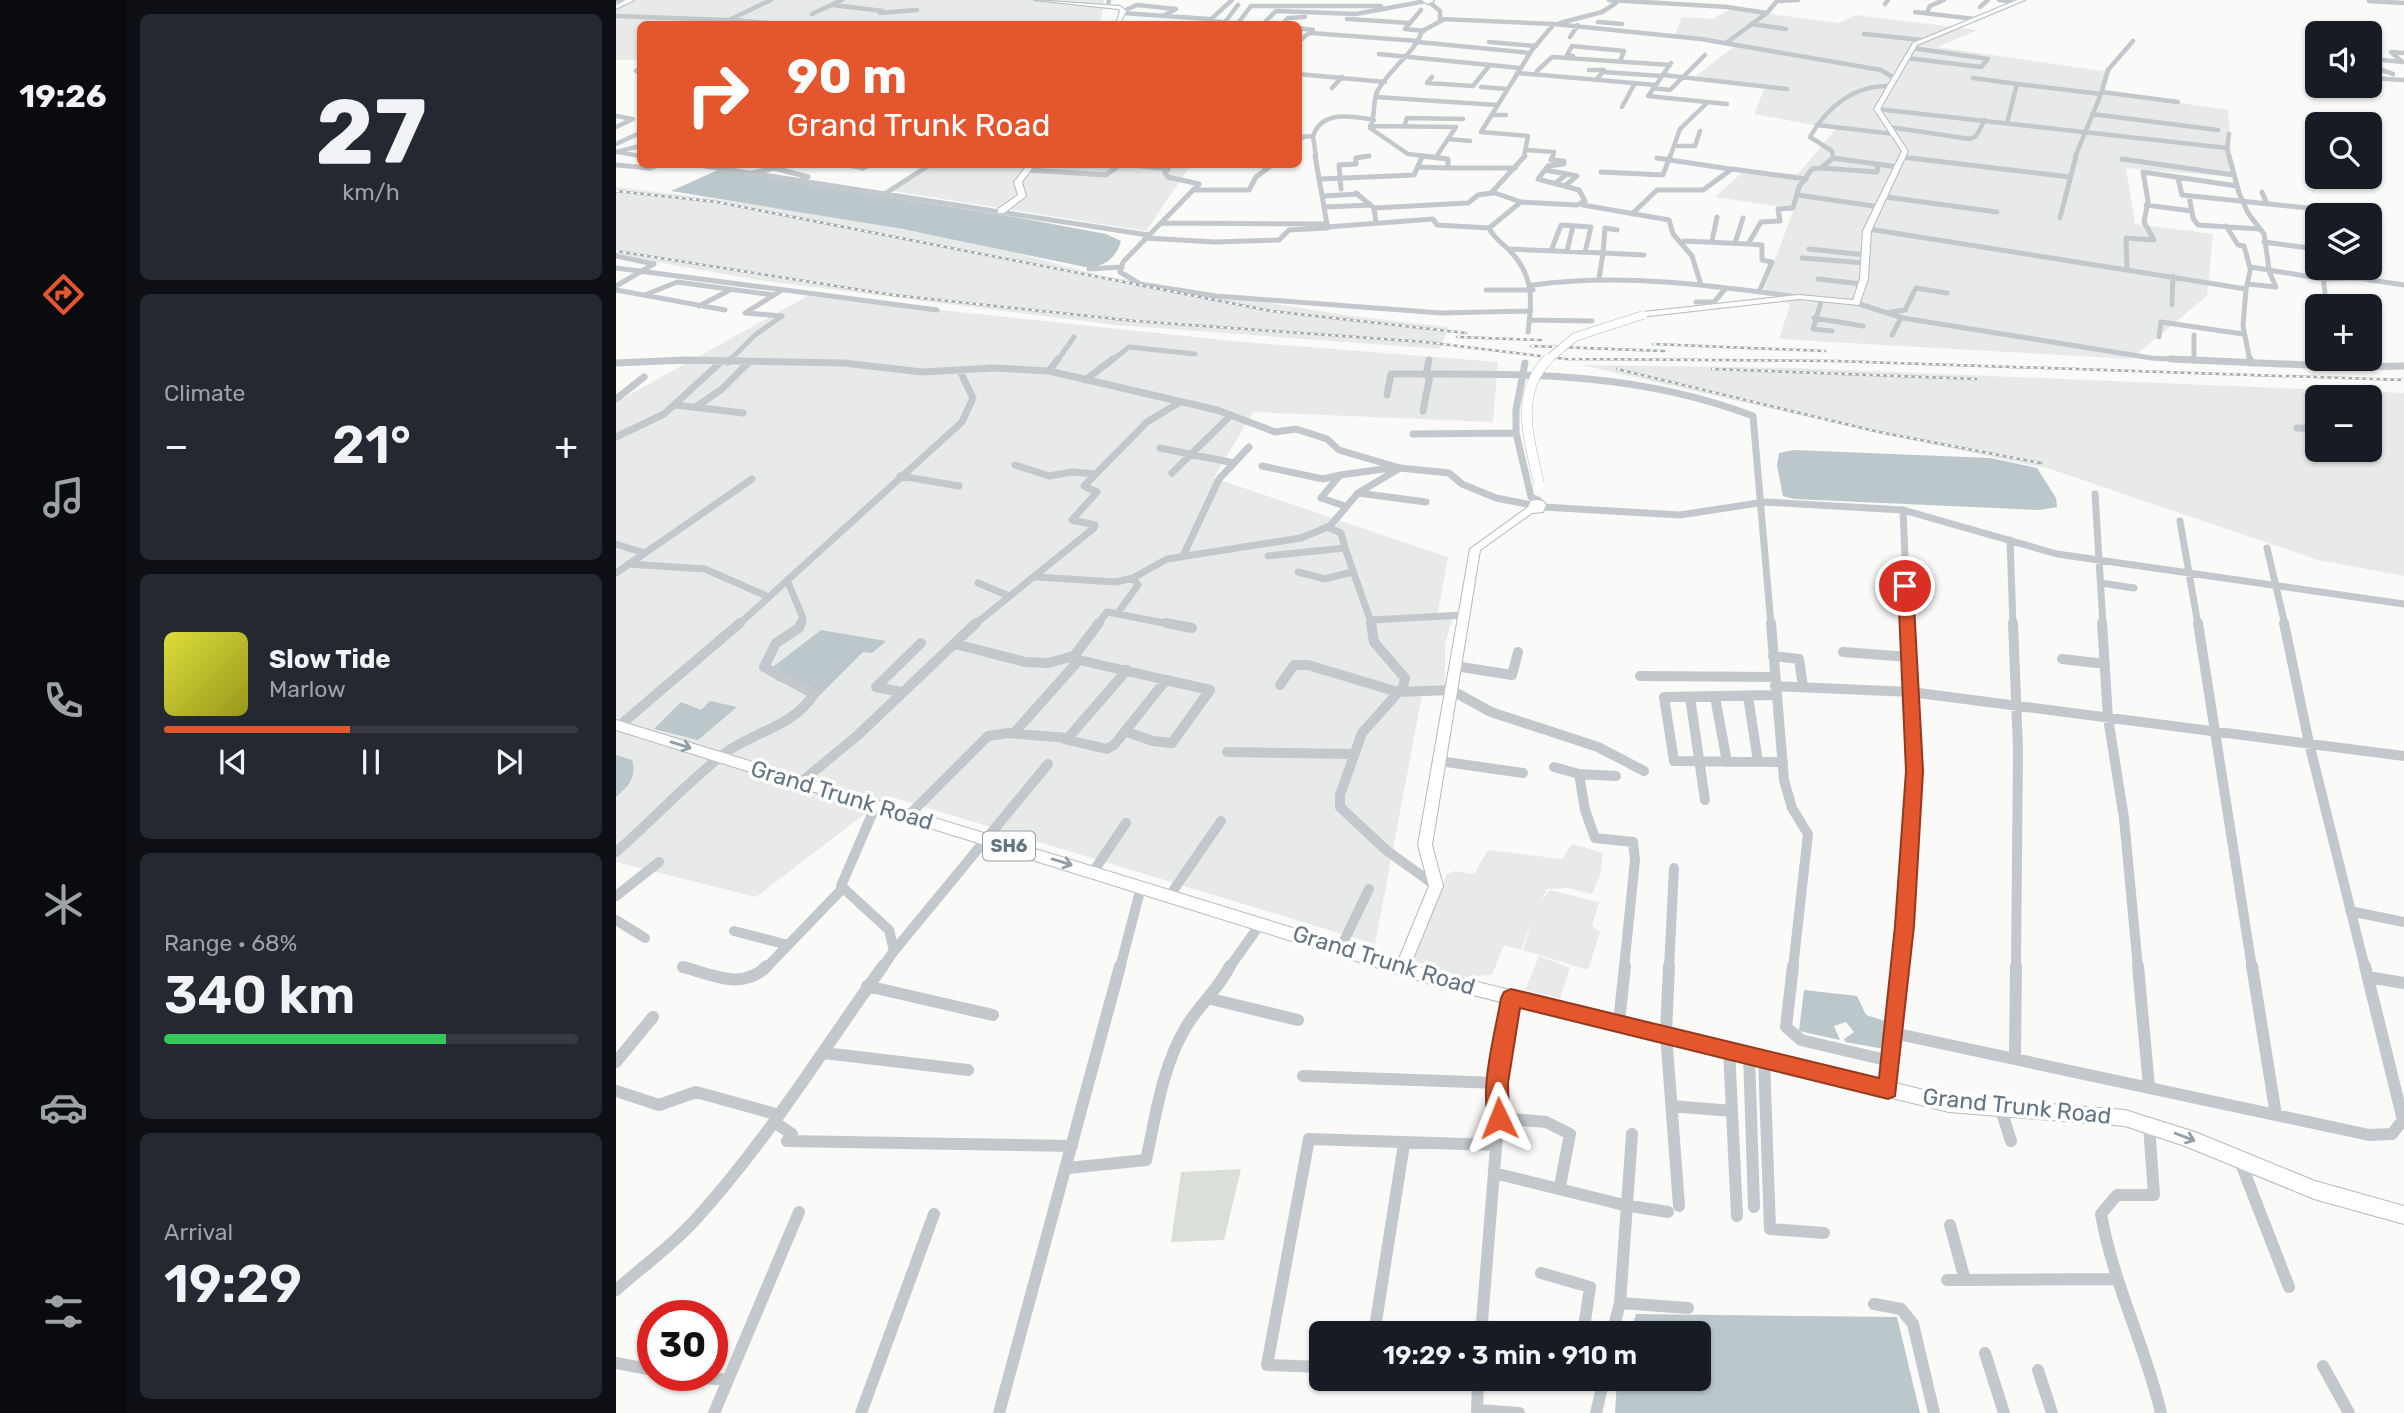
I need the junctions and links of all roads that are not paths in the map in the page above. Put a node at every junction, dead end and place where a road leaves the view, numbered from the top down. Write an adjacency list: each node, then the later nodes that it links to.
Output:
1 (616, 0): 2 (street)
2 (630, 0): 30 (main road)
3 (771, 0): 51 (street)
4 (842, 0): 25 (street)
5 (1037, 0): 23 (street)
6 (1232, 0): 48 (street)
7 (1609, 0): 24 (street)
8 (1738, 0): 32 (street)
9 (1767, 0): 17 (street)
10 (1798, 0): 17 (street)
11 (1944, 0): 42 (street)
12 (1988, 0): 29 (street)
13 (2002, 0): 18 (street)
14 (1172, 1): 28 (street)
15 (1429, 1): 27 (street); 53 (street)
16 (1663, 1): 24 (street); 32 (street)
17 (1777, 1): 41 (street)
18 (2019, 1): 50 (street)
19 (2370, 1): 22 (street)
20 (1278, 2): 21 (street); 35 (street); 58 (street)
21 (1333, 2): 31 (street)
22 (2404, 2)
23 (1109, 3): 38 (street)
24 (1616, 3): 49 (street)
25 (833, 5): 34 (street); 43 (street)
26 (1238, 5): 57 (street)
27 (1406, 5): 31 (street); 61 (street)
28 (1162, 6): 33 (street); 38 (street)
29 (1980, 6)
30 (616, 7)
31 (1390, 7): 39 (street)
32 (1731, 8): 41 (street)
33 (1176, 9): 45 (street); 46 (street)
34 (917, 10)
35 (1276, 10): 37 (street); 59 (street)
36 (1420, 10): 62 (street)
37 (1298, 11): 39 (street); 47 (street)
38 (1122, 12): 45 (street); 55 (street)
39 (1374, 12): 52 (street)
40 (1915, 12): 42 (street)
41 (1767, 13): 65 (street)
42 (1927, 13): 50 (street)
43 (813, 14)
44 (616, 16): 51 (street)
45 (1163, 16): 46 (street)
46 (1177, 17): 48 (street)
47 (1296, 17): 52 (street); 60 (street)
48 (1210, 19): 56 (street)
49 (1569, 19): 63 (street); 64 (street)
50 (1975, 19): 74 (street)
51 (730, 20): 54 (street)
52 (1365, 20): 61 (street)
53 (1443, 20): 63 (street); 70 (street)
54 (741, 21)
55 (1119, 21)
56 (1219, 21)
57 (1225, 21)
58 (1240, 21)
59 (1266, 21)
60 (1285, 21)
61 (1387, 22): 62 (street)
62 (1410, 23): 70 (street)
63 (1554, 24): 66 (street); 79 (street)
64 (1622, 24)
65 (1751, 24): 68 (street); 78 (street)
66 (1578, 25): 72 (street); 78 (street)
67 (1302, 29): 69 (street)
68 (1786, 29)
69 (1312, 31): 73 (street); 76 (street)
70 (1424, 31): 76 (street)
71 (1864, 34): 74 (street)
72 (1570, 37)
73 (1302, 39)
74 (1922, 40): 80 (street)
75 (2133, 41): 125 (street)
76 (1418, 42): 81 (street); 86 (street)
77 (1489, 42): 79 (street)
78 (1726, 43): 108 (street)
79 (1536, 47): 81 (street)
80 (1912, 48): 87 (street); 87 (street)
81 (1530, 53): 97 (street)
82 (2404, 53): 91 (street)
83 (1379, 54): 86 (street)
84 (1705, 55): 107 (street)
85 (1572, 57): 88 (street); 88 (street); 98 (street); 104 (street)
86 (1404, 58): 94 (street); 115 (street)
87 (1906, 58): 108 (street)
88 (1621, 59): 89 (street)
89 (1631, 59)
90 (2382, 60): 91 (street)
91 (2403, 62)
92 (1596, 65): 93 (street)
93 (1608, 66): 96 (street); 99 (street)
94 (1488, 69): 97 (street); 118 (street)
95 (1589, 70): 99 (street)
96 (1649, 70)
97 (1519, 71): 98 (street); 112 (street); 123 (street)
98 (1537, 71): 101 (street)
99 (1604, 72): 104 (street); 112 (street)
100 (2382, 72): 103 (street)
101 (1566, 73)
102 (1302, 74): 105 (street)
103 (2398, 74)
104 (1663, 76): 107 (street); 119 (street)
105 (1342, 77): 115 (street); 122 (street)
106 (1432, 77): 118 (street)
107 (1681, 77): 113 (street); 119 (street)
108 (1894, 78): 120 (street)
109 (1973, 78): 117 (street)
110 (2382, 79): 114 (street)
111 (1462, 80): 118 (street)
112 (1596, 80): 116 (street)
113 (1712, 80): 124 (street); 129 (street)
114 (2404, 80)
115 (1385, 82): 128 (street)
116 (1635, 83): 119 (street); 126 (street)
117 (2017, 84): 125 (street); 147 (street)
118 (1457, 85)
119 (1655, 86): 127 (street)
120 (1890, 86): 135 (street); 148 (street)
121 (1480, 87): 123 (street)
122 (1332, 88)
123 (1507, 89): 133 (street)
124 (1787, 89)
125 (2101, 93): 131 (street); 136 (street)
126 (1630, 94): 127 (street); 134 (street)
127 (1648, 96): 129 (street)
128 (1376, 97): 133 (street); 144 (street)
129 (1695, 101): 130 (street)
130 (1708, 102): 132 (street); 166 (street)
131 (2178, 102)
132 (1727, 104)
133 (1497, 105): 137 (street)
134 (1622, 107)
135 (1877, 109): 145 (street); 153 (street)
136 (2092, 114): 154 (street); 156 (street)
137 (1492, 115): 139 (street); 169 (street)
138 (616, 116): 143 (street)
139 (1506, 116)
140 (637, 118): 143 (street)
141 (1429, 118): 142 (street); 151 (street); 152 (street)
142 (1463, 119)
143 (631, 120): 146 (street); 150 (street)
144 (1374, 120): 149 (street); 160 (street)
145 (1985, 120): 147 (street); 153 (street)
146 (637, 122)
147 (2007, 122): 156 (street)
148 (1817, 125): 158 (street); 176 (street)
149 (1370, 126): 151 (street); 173 (street)
150 (616, 127)
151 (1404, 127): 152 (street)
152 (1428, 127): 161 (street)
153 (1889, 127): 158 (street)
154 (2218, 130)
155 (1700, 131): 166 (street)
156 (2084, 132): 168 (street); 208 (street)
157 (637, 134): 165 (street)
158 (1894, 134): 177 (street)
159 (2229, 134): 168 (street)
160 (1313, 136): 162 (street); 211 (street)
161 (1450, 137): 163 (street); 174 (street)
162 (1302, 138)
163 (1471, 139)
164 (637, 141): 170 (street)
165 (616, 144)
166 (1675, 146): 179 (street)
167 (637, 147): 170 (street)
168 (2227, 148): 203 (street)
169 (1526, 150): 195 (street); 199 (street)
170 (616, 152): 171 (street)
171 (637, 156)
172 (1370, 156): 209 (street)
173 (1422, 157): 174 (street); 184 (street)
174 (1436, 158): 194 (street)
175 (1657, 158): 179 (street)
176 (1833, 158): 182 (street); 197 (street)
177 (1902, 158): 185 (street); 208 (street)
178 (2122, 159): 180 (street)
179 (1671, 160): 198 (street); 207 (street)
180 (2141, 162): 201 (street); 203 (street)
181 (616, 165): 183 (street)
182 (1878, 165): 185 (street); 197 (street)
183 (637, 167)
184 (1418, 167): 194 (street); 209 (street)
185 (1898, 167): 226 (street)
186 (714, 168): 202 (street)
187 (774, 168): 202 (street); 213 (street)
188 (925, 168): 222 (street)
189 (1028, 168): 236 (street)
190 (1040, 168): 191 (street)
191 (1116, 168)
192 (1168, 168): 218 (street)
193 (1268, 168): 218 (street)
194 (1448, 168): 195 (street)
195 (1515, 168): 221 (street)
196 (1584, 168): 206 (street)
197 (1821, 168): 212 (street)
198 (1732, 169): 212 (street); 219 (street)
199 (1545, 170): 205 (street); 214 (street)
200 (1601, 172): 207 (street)
201 (2143, 172): 210 (street); 231 (street)
202 (747, 174): 213 (street)
203 (2234, 175): 216 (street)
204 (1551, 176): 205 (street)
205 (1565, 176): 206 (street); 214 (street)
206 (1577, 176): 215 (street)
207 (1655, 177): 219 (street)
208 (2070, 177): 242 (street)
209 (1340, 178): 211 (street); 217 (street)
210 (2179, 178): 216 (street); 225 (street)
211 (1321, 179): 224 (street)
212 (1806, 179): 223 (street)
213 (798, 182): 222 (street)
214 (1557, 182): 215 (street)
215 (1566, 185): 230 (street)
216 (2237, 186): 227 (street)
217 (1341, 189)
218 (1193, 190): 243 (street)
219 (1657, 190): 239 (street)
220 (2262, 192): 232 (street)
221 (1492, 193): 228 (street); 229 (street)
222 (883, 195): 236 (street)
223 (1798, 195): 234 (street); 259 (street)
224 (1324, 196): 229 (street); 233 (street)
225 (2189, 196): 227 (street); 237 (street)
226 (1886, 197): 234 (street); 238 (street)
227 (2243, 201): 232 (street); 252 (street)
228 (1521, 202): 230 (street); 248 (street)
229 (1370, 205): 233 (street); 244 (street)
230 (1583, 205): 239 (street)
231 (2146, 205): 237 (street); 276 (street)
232 (2266, 205): 235 (street)
233 (1325, 206): 245 (street)
234 (1880, 207): 251 (street)
235 (2305, 208)
236 (1001, 211): 254 (street)
237 (2192, 211): 247 (street)
238 (1997, 212)
239 (1632, 214): 255 (street)
240 (1717, 217): 256 (street)
241 (1743, 218): 258 (street)
242 (2060, 218)
243 (1161, 223): 245 (street); 254 (street)
244 (1376, 223): 245 (street); 248 (street)
245 (1327, 226): 254 (street)
246 (1573, 226): 249 (street); 263 (street); 264 (street)
247 (2226, 226): 252 (street); 273 (street)
248 (1489, 228): 261 (street)
249 (1591, 228): 250 (street); 265 (street)
250 (1605, 228): 253 (street); 266 (street)
251 (1869, 229): 270 (street); 276 (street)
252 (2260, 229): 257 (street)
253 (1617, 230)
254 (1147, 236): 271 (street)
255 (1684, 241): 256 (street); 286 (street)
256 (1712, 242): 258 (street)
257 (2264, 242): 260 (street); 275 (street)
258 (1735, 243): 259 (street)
259 (1748, 244): 295 (street)
260 (2305, 247)
261 (1509, 249): 263 (street); 289 (street)
262 (1808, 249): 270 (street)
263 (1552, 250): 264 (street)
264 (1567, 251): 265 (street)
265 (1585, 252): 266 (street)
266 (1603, 253): 268 (street); 280 (street)
267 (616, 256): 277 (street)
268 (1644, 256)
269 (1801, 258): 270 (street)
270 (1865, 259): 285 (street)
271 (1122, 267): 274 (street); 308 (street)
272 (616, 268): 277 (street)
273 (2250, 268): 275 (street); 288 (street)
274 (1089, 269)
275 (2269, 269): 278 (street); 288 (street)
276 (2127, 270): 279 (street)
277 (641, 271): 290 (street); 292 (street)
278 (2305, 275)
279 (2173, 276): 288 (street); 304 (street)
280 (1598, 279): 286 (street); 289 (street)
281 (1818, 279): 285 (street)
282 (2323, 280): 296 (street)
283 (2370, 280): 284 (street)
284 (2378, 281): 287 (street)
285 (1862, 284): 303 (street)
286 (1701, 285): 291 (street)
287 (2404, 285)
288 (2247, 286): 317 (street)
289 (1533, 287): 294 (street); 308 (street)
290 (616, 288): 298 (street)
291 (1726, 288): 295 (street); 302 (street)
292 (782, 289): 299 (street); 307 (street)
293 (730, 290): 298 (street); 299 (street); 305 (street)
294 (1486, 290)
295 (1759, 292): 300 (street)
296 (2325, 292)
297 (1947, 293): 309 (street)
298 (645, 295): 305 (street)
299 (774, 295): 325 (street)
300 (1799, 297): 301 (street); 369 (street, bridge)
301 (1822, 299): 303 (street); 310 (street)
302 (1696, 302)
303 (1856, 303): 309 (street)
304 (2172, 305)
305 (699, 306): 306 (street)
306 (725, 310)
307 (937, 310)
308 (1531, 311): 312 (street)
309 (1889, 312): 311 (street)
310 (1814, 318): 314 (street); 315 (street)
311 (1901, 318): 318 (street); 324 (street)
312 (1530, 320): 313 (street); 316 (street)
313 (1592, 321)
314 (1863, 326)
315 (1832, 331)
316 (1528, 332)
317 (2243, 334): 321 (street); 330 (street)
318 (1892, 335)
319 (2194, 335): 324 (street)
320 (1074, 337): 333 (street)
321 (2159, 337)
322 (1195, 354): 338 (street)
323 (1429, 360): 335 (street)
324 (2194, 361): 330 (street)
325 (724, 362): 326 (street); 328 (street); 342 (street)
326 (749, 362): 332 (street); 343 (street)
327 (616, 363): 328 (street)
328 (629, 363): 334 (street)
329 (1525, 363): 337 (street)
330 (2252, 363): 331 (street)
331 (2404, 366)
332 (960, 370): 333 (street); 362 (street)
333 (1049, 371): 338 (street)
334 (616, 372)
335 (1428, 375): 337 (street); 339 (street); 344 (street)
336 (644, 377): 340 (street)
337 (1524, 377): 349 (street); 368 (street)
338 (1085, 380): 341 (street)
339 (1387, 395)
340 (616, 399)
341 (1180, 402): 346 (street); 360 (street)
342 (676, 405): 343 (street); 351 (street)
343 (697, 406): 345 (street)
344 (1423, 411)
345 (743, 413)
346 (1231, 415): 354 (street); 358 (street)
347 (2297, 428): 348 (street)
348 (2305, 428)
349 (1516, 433): 350 (street); 369 (street)
350 (1413, 434)
351 (616, 437)
352 (1249, 447): 355 (street)
353 (1160, 448): 354 (street)
354 (1189, 454): 355 (street); 359 (street)
355 (1234, 463): 379 (street)
356 (1015, 465): 360 (street)
357 (1262, 466): 361 (street)
358 (1400, 468): 361 (street); 365 (street); 369 (street)
359 (1172, 473)
360 (1095, 474): 387 (street)
361 (1340, 475): 370 (street)
362 (901, 476): 364 (street); 389 (street)
363 (752, 479): 378 (street)
364 (959, 486)
365 (1358, 493): 367 (street); 370 (street)
366 (2095, 494): 381 (street)
367 (1426, 502)
368 (1760, 503): 369 (street); 371 (street); 405 (street)
369 (1537, 505): 398 (street)
370 (1345, 506): 373 (street)
371 (1903, 510): 374 (street); 406 (street)
372 (2180, 521): 386 (street)
373 (1327, 527): 376 (street); 379 (street)
374 (2010, 540): 381 (street); 424 (street)
375 (616, 544): 378 (street)
376 (1345, 548): 380 (street); 384 (street)
377 (2267, 548): 392 (street)
378 (644, 552): 382 (street)
379 (1183, 556): 388 (street)
380 (1268, 556)
381 (2100, 560): 386 (street); 391 (street)
382 (628, 564): 385 (street); 395 (street)
383 (1298, 572): 384 (street)
384 (1352, 572): 399 (street)
385 (616, 573)
386 (2190, 573): 392 (street); 429 (street)
387 (1036, 577): 388 (street); 394 (street)
388 (1133, 578): 397 (street)
389 (787, 580): 395 (street); 434 (street)
390 (978, 583): 394 (street)
391 (2101, 583): 393 (street); 409 (street)
392 (2275, 586): 396 (street); 431 (street)
393 (2134, 588)
394 (1009, 596): 402 (street)
395 (769, 597): 426 (street)
396 (2404, 604)
397 (1117, 614): 400 (street); 407 (street)
398 (1464, 615): 399 (street); 410 (street)
399 (1371, 620): 419 (street)
400 (1192, 628)
401 (921, 643): 418 (street)
402 (955, 644): 407 (street); 418 (street)
403 (1518, 652): 410 (street)
404 (1843, 652): 406 (street)
405 (1773, 656): 415 (street); 416 (street)
406 (1909, 657): 420 (street)
407 (1076, 658): 411 (street); 427 (street)
408 (2062, 659): 409 (street)
409 (2105, 664): 425 (street)
410 (1455, 666): 417 (street)
411 (1127, 670): 413 (street); 430 (street)
412 (1640, 676): 415 (street)
413 (1166, 680): 428 (street); 428 (street)
414 (1280, 685): 419 (street)
415 (1775, 685): 416 (street); 421 (street); 440 (street)
416 (1803, 685): 420 (street)
417 (1451, 690): 419 (street); 436 (street); 443 (street)
418 (901, 692): 447 (street)
419 (1398, 692): 433 (street)
420 (1910, 692): 424 (street); 484 (street)
421 (1748, 696): 423 (street); 439 (street)
422 (1690, 697): 423 (street); 437 (street); 437 (street)
423 (1715, 697): 438 (street)
424 (2016, 706): 425 (street); 489 (street)
425 (2108, 718): 429 (street); 495 (street)
426 (617, 725): 434 (main road, Grand Trunk Road / SH6, one-way to 434)
427 (1015, 732): 430 (street); 450 (street)
428 (1127, 732): 430 (street)
429 (2216, 733): 431 (street); 501 (street)
430 (1064, 739)
431 (2309, 743): 435 (street); 464 (street)
432 (1227, 752): 433 (street)
433 (1354, 754): 458 (street)
434 (722, 757): 447 (main road, Grand Trunk Road / SH6); 454 (street)
435 (2404, 757)
436 (1439, 761): 444 (street); 458 (street)
437 (1698, 762): 438 (street); 448 (street)
438 (1727, 762): 439 (street)
439 (1758, 762): 440 (street)
440 (1783, 762): 490 (street)
441 (1048, 764): 453 (street)
442 (1554, 767): 445 (street)
443 (1644, 771)
444 (1523, 773)
445 (1579, 774): 446 (street); 483 (street)
446 (1616, 776)
447 (801, 782): 449 (main road, Grand Trunk Road / SH6)
448 (1705, 800)
449 (876, 805): 450 (main road, Grand Trunk Road / SH6); 460 (street)
450 (909, 815): 453 (main road, Grand Trunk Road / SH6)
451 (1221, 821): 462 (street)
452 (1126, 823): 457 (street)
453 (986, 839): 457 (main road, Grand Trunk Road / SH6, one-way to 457); 472 (street)
454 (616, 852)
455 (659, 862): 463 (street)
456 (1674, 868): 485 (street)
457 (1093, 872): 459 (main road, Grand Trunk Road / SH6)
458 (1436, 886): 473 (street)
459 (1141, 887): 462 (main road, Grand Trunk Road / SH6); 510 (street)
460 (843, 888): 470 (street); 472 (street)
461 (1369, 888): 471 (street)
462 (1170, 895): 467 (main road, Grand Trunk Road / SH6)
463 (616, 896)
464 (2350, 911): 466 (street); 475 (street)
465 (616, 920): 469 (street)
466 (2404, 922)
467 (1261, 923): 471 (main road, Grand Trunk Road / SH6); 479 (street)
468 (734, 931): 470 (street)
469 (645, 938)
470 (788, 945): 474 (street)
471 (1341, 947): 473 (main road, Grand Trunk Road / SH6)
472 (894, 951): 477 (street)
473 (1403, 966): 478 (main road, Grand Trunk Road / SH6)
474 (683, 967)
475 (2368, 977): 476 (street); 505 (street)
476 (2404, 983)
477 (867, 986): 480 (street); 487 (street)
478 (1511, 998): 483 (main road, Grand Trunk Road / SH6); 494 (street)
479 (1211, 999): 482 (street); 512 (street)
480 (993, 1015)
481 (653, 1017): 491 (street)
482 (1298, 1020)
483 (1619, 1022): 485 (main road, Grand Trunk Road / SH6)
484 (1892, 1033): 489 (street); 490 (street)
485 (1666, 1034): 486 (main road, Grand Trunk Road / SH6); 498 (street)
486 (1729, 1049): 488 (main road, Grand Trunk Road / SH6); 500 (street)
487 (824, 1053): 492 (street); 503 (street)
488 (1756, 1057): 496 (main road, Grand Trunk Road / SH6); 516 (street); 522 (street)
489 (2015, 1059): 495 (street)
490 (1890, 1061): 496 (street)
491 (616, 1062)
492 (968, 1070)
493 (1303, 1076): 494 (street)
494 (1498, 1083): 502 (street)
495 (2149, 1087): 501 (street)
496 (1888, 1090): 499 (main road, Grand Trunk Road / SH6)
497 (616, 1091): 503 (street)
498 (1671, 1106): 500 (street); 515 (street)
499 (2000, 1107): 504 (main road, Grand Trunk Road / SH6); 507 (street)
500 (1732, 1111): 520 (street)
501 (2276, 1115): 505 (street)
502 (1499, 1118): 509 (street); 514 (street)
503 (777, 1119): 510 (street); 528 (street)
504 (2149, 1125): 511 (main road, Grand Trunk Road / SH6, one-way to 511); 524 (street)
505 (2400, 1131)
506 (1632, 1134): 515 (street)
507 (2011, 1141)
508 (1404, 1144): 509 (street); 532 (street); 540 (street)
509 (1495, 1145): 513 (street)
510 (1072, 1146): 512 (street)
511 (2240, 1161): 519 (main road, Grand Trunk Road / SH6); 527 (street)
512 (1068, 1168): 549 (street)
513 (1494, 1173): 514 (street); 533 (street)
514 (1560, 1186): 515 (street)
515 (1626, 1207): 529 (street)
516 (1754, 1207)
517 (799, 1212): 542 (street)
518 (934, 1214): 548 (street)
519 (2404, 1215)
520 (1737, 1216)
521 (1950, 1225): 526 (street)
522 (1824, 1233)
523 (1541, 1273): 534 (street)
524 (2116, 1279): 526 (street); 555 (street)
525 (1947, 1280): 526 (street)
526 (1965, 1280)
527 (2289, 1287)
528 (616, 1290)
529 (1620, 1303): 531 (street); 535 (street)
530 (1874, 1304): 552 (street)
531 (1688, 1308)
532 (1376, 1321)
533 (1481, 1321)
534 (1585, 1321)
535 (1615, 1321)
536 (1985, 1353): 553 (street)
537 (616, 1363): 539 (street)
538 (2323, 1366): 556 (street)
539 (637, 1367)
540 (1309, 1367)
541 (2038, 1370): 554 (street)
542 (728, 1378)
543 (723, 1391): 547 (street)
544 (1478, 1391): 546 (street)
545 (1601, 1391): 551 (street)
546 (1478, 1411): 550 (street)
547 (714, 1413)
548 (861, 1413)
549 (999, 1413)
550 (1519, 1413)
551 (1596, 1413)
552 (1934, 1413)
553 (2004, 1413)
554 (2052, 1413)
555 (2161, 1413)
556 (2349, 1413)

